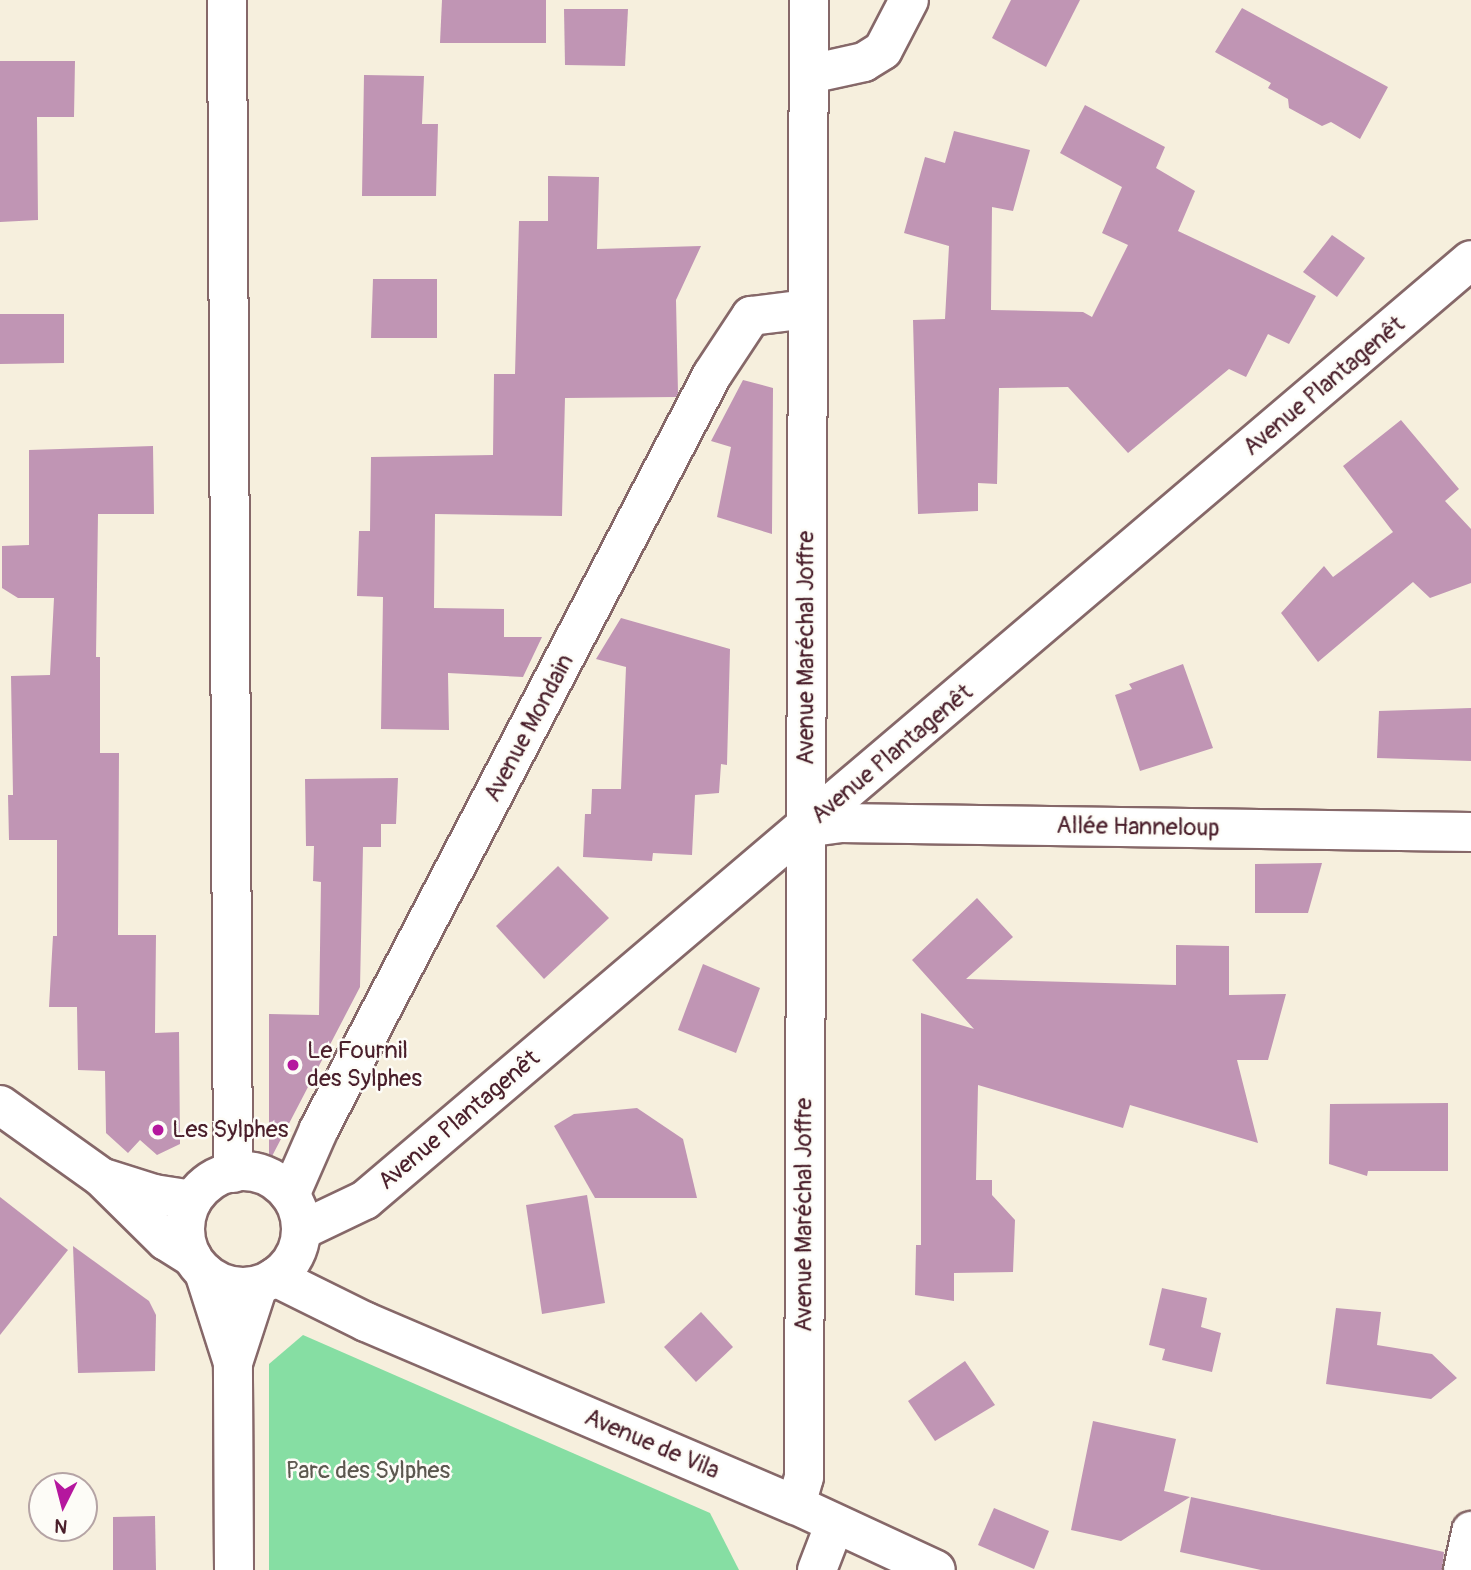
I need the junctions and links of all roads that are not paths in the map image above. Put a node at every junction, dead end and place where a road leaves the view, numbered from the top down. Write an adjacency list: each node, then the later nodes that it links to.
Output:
1 (227, 0): 10 (street)
2 (810, 0): 4 (street, Avenue Maréchal Joffre)
3 (909, 0): 4 (street)
4 (810, 74): 6 (street, Avenue Maréchal Joffre)
5 (1471, 260): 7 (street, Avenue Plantagenêt)
6 (807, 309): 7 (street, Avenue Maréchal Joffre); 13 (street, Avenue Mondain)
7 (805, 828): 8 (street, Allée Hanneloup); 13 (street, Avenue Plantagenêt); 16 (street, Avenue Maréchal Joffre)
8 (1471, 832)
9 (0, 1105): 11 (street)
10 (233, 1173): 12 (street); 13 (street)
11 (101, 1177): 12 (street); 14 (street)
12 (193, 1200): 14 (street)
13 (285, 1247): 14 (street); 15 (street, Avenue Mondain); 16 (street, Avenue de Vila)
14 (198, 1265): 15 (street)
15 (233, 1363): 19 (street)
16 (796, 1505): 17 (street, Avenue de Vila)
17 (834, 1526): 20 (street); 21 (street, Avenue de Vila)
18 (1471, 1531): 22 (street)
19 (234, 1570)
20 (817, 1570)
21 (936, 1570)
22 (1463, 1570)

